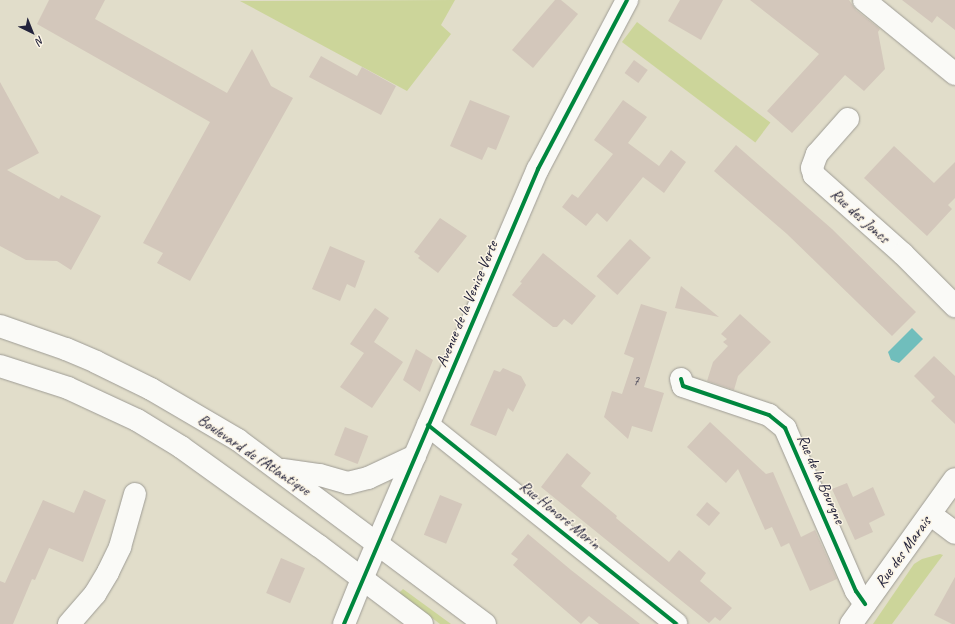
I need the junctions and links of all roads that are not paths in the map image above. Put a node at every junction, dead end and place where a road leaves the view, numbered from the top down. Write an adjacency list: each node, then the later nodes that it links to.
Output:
1 (627, 0): 9 (main road, Avenue de la Venise Verte)
2 (864, 0): 3 (main road)
3 (955, 74)
4 (848, 119): 5 (main road, Rue des Joncs)
5 (955, 306)
6 (0, 326): 11 (main road, Boulevard de l'Atlantique)
7 (0, 366): 17 (main road)
8 (681, 379): 18 (main road, Rue de la Bourgne)
9 (428, 425): 10 (main road, Avenue de la Venise Verte); 23 (main road, Rue Honoré Morin)
10 (415, 456): 11 (main road); 16 (main road, Avenue de la Venise Verte)
11 (280, 469): 16 (main road, Boulevard de l'Atlantique)
12 (955, 479): 14 (main road, Rue des Marais)
13 (135, 494): 19 (main road)
14 (930, 514): 15 (main road); 18 (main road, Rue des Marais)
15 (955, 533)
16 (378, 542): 17 (main road, Avenue de la Venise Verte); 22 (main road, Boulevard de l'Atlantique)
17 (362, 579): 20 (main road, Avenue de la Venise Verte); 21 (main road)
18 (865, 604): 24 (main road, Rue des Marais)
19 (69, 624)
20 (344, 624)
21 (422, 624)
22 (485, 624)
23 (676, 624)
24 (851, 624)

